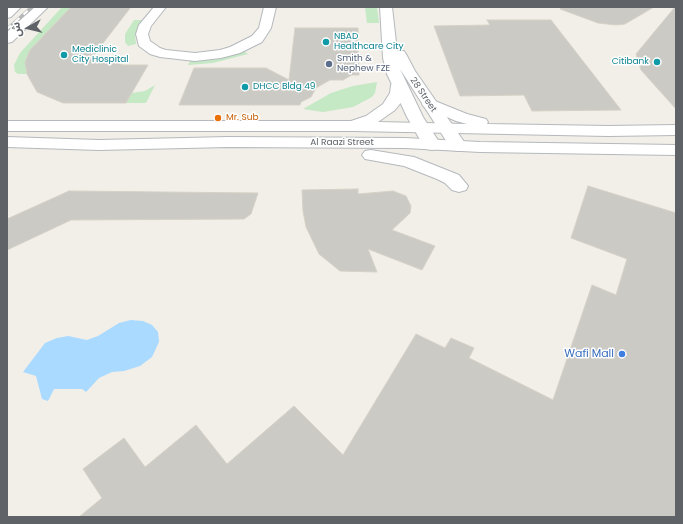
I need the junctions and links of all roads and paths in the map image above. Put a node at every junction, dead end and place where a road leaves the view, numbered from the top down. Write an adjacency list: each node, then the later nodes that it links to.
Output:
1 (15, 7): 6 (street)
2 (42, 7): 7 (street)
3 (160, 7): 4 (street)
4 (270, 7)
5 (386, 7): 8 (street, 28 Street)
6 (7, 14)
7 (7, 39)
8 (390, 44): 9 (street, 28 Street); 10 (street, 28 Street)
9 (398, 85): 12 (street); 13 (street, 28 Street)
10 (430, 104): 14 (street, 28 Street); 15 (street)
11 (7, 126): 12 (street, Al Raazi Street)
12 (354, 126): 13 (street, Al Raazi Street)
13 (422, 129): 14 (street, Al Raazi Street); 19 (street, 28 Street)
14 (446, 129): 15 (street, Al Raazi Street); 20 (street, 28 Street)
15 (532, 130): 16 (street, Al Raazi Street)
16 (676, 130)
17 (12, 143): 18 (street, Al Raazi Street)
18 (285, 143): 19 (street, Al Raazi Street); 22 (street)
19 (432, 145): 20 (street, Al Raazi Street)
20 (458, 146): 21 (street, Al Raazi Street)
21 (676, 150)
22 (459, 186)

